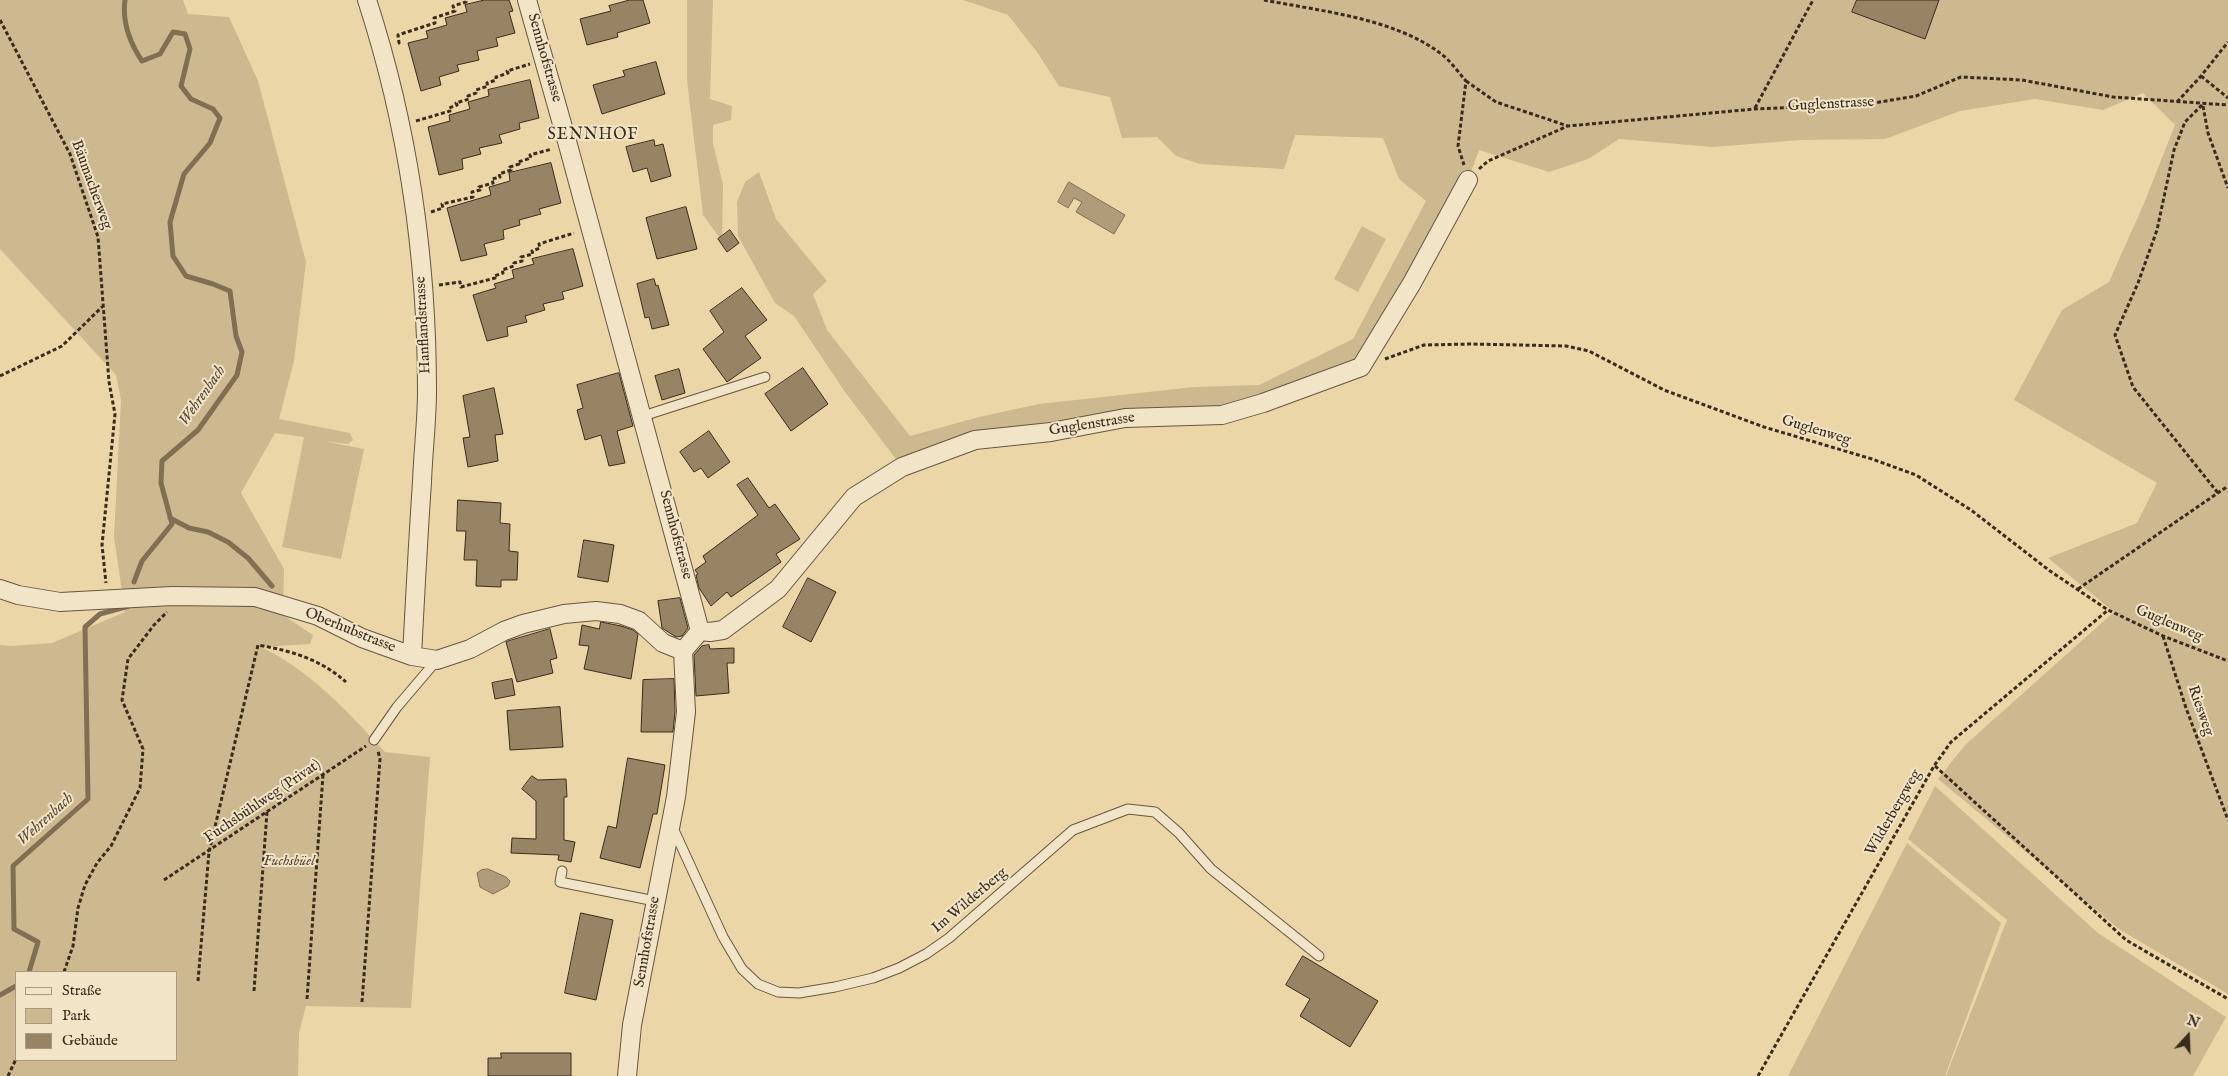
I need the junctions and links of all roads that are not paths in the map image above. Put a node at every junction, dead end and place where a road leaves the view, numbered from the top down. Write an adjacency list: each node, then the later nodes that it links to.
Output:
1 (367, 0): 9 (street, Hanflandstrasse)
2 (527, 0): 5 (street, Sennhofstrasse)
3 (1468, 180): 7 (street, Guglenstrasse)
4 (765, 377): 5 (lane)
5 (643, 416): 7 (street, Sennhofstrasse)
6 (0, 589): 9 (street, Oberhubstrasse)
7 (700, 631): 8 (street)
8 (683, 651): 10 (street, Oberhubstrasse); 12 (street, Sennhofstrasse)
9 (412, 656): 10 (street, Oberhubstrasse)
10 (437, 660): 11 (lane)
11 (374, 740)
12 (671, 823): 14 (street, Sennhofstrasse); 15 (lane, Im Wilderberg)
13 (562, 871): 14 (lane)
14 (655, 901): 16 (street, Sennhofstrasse)
15 (1319, 956)
16 (627, 1076)

